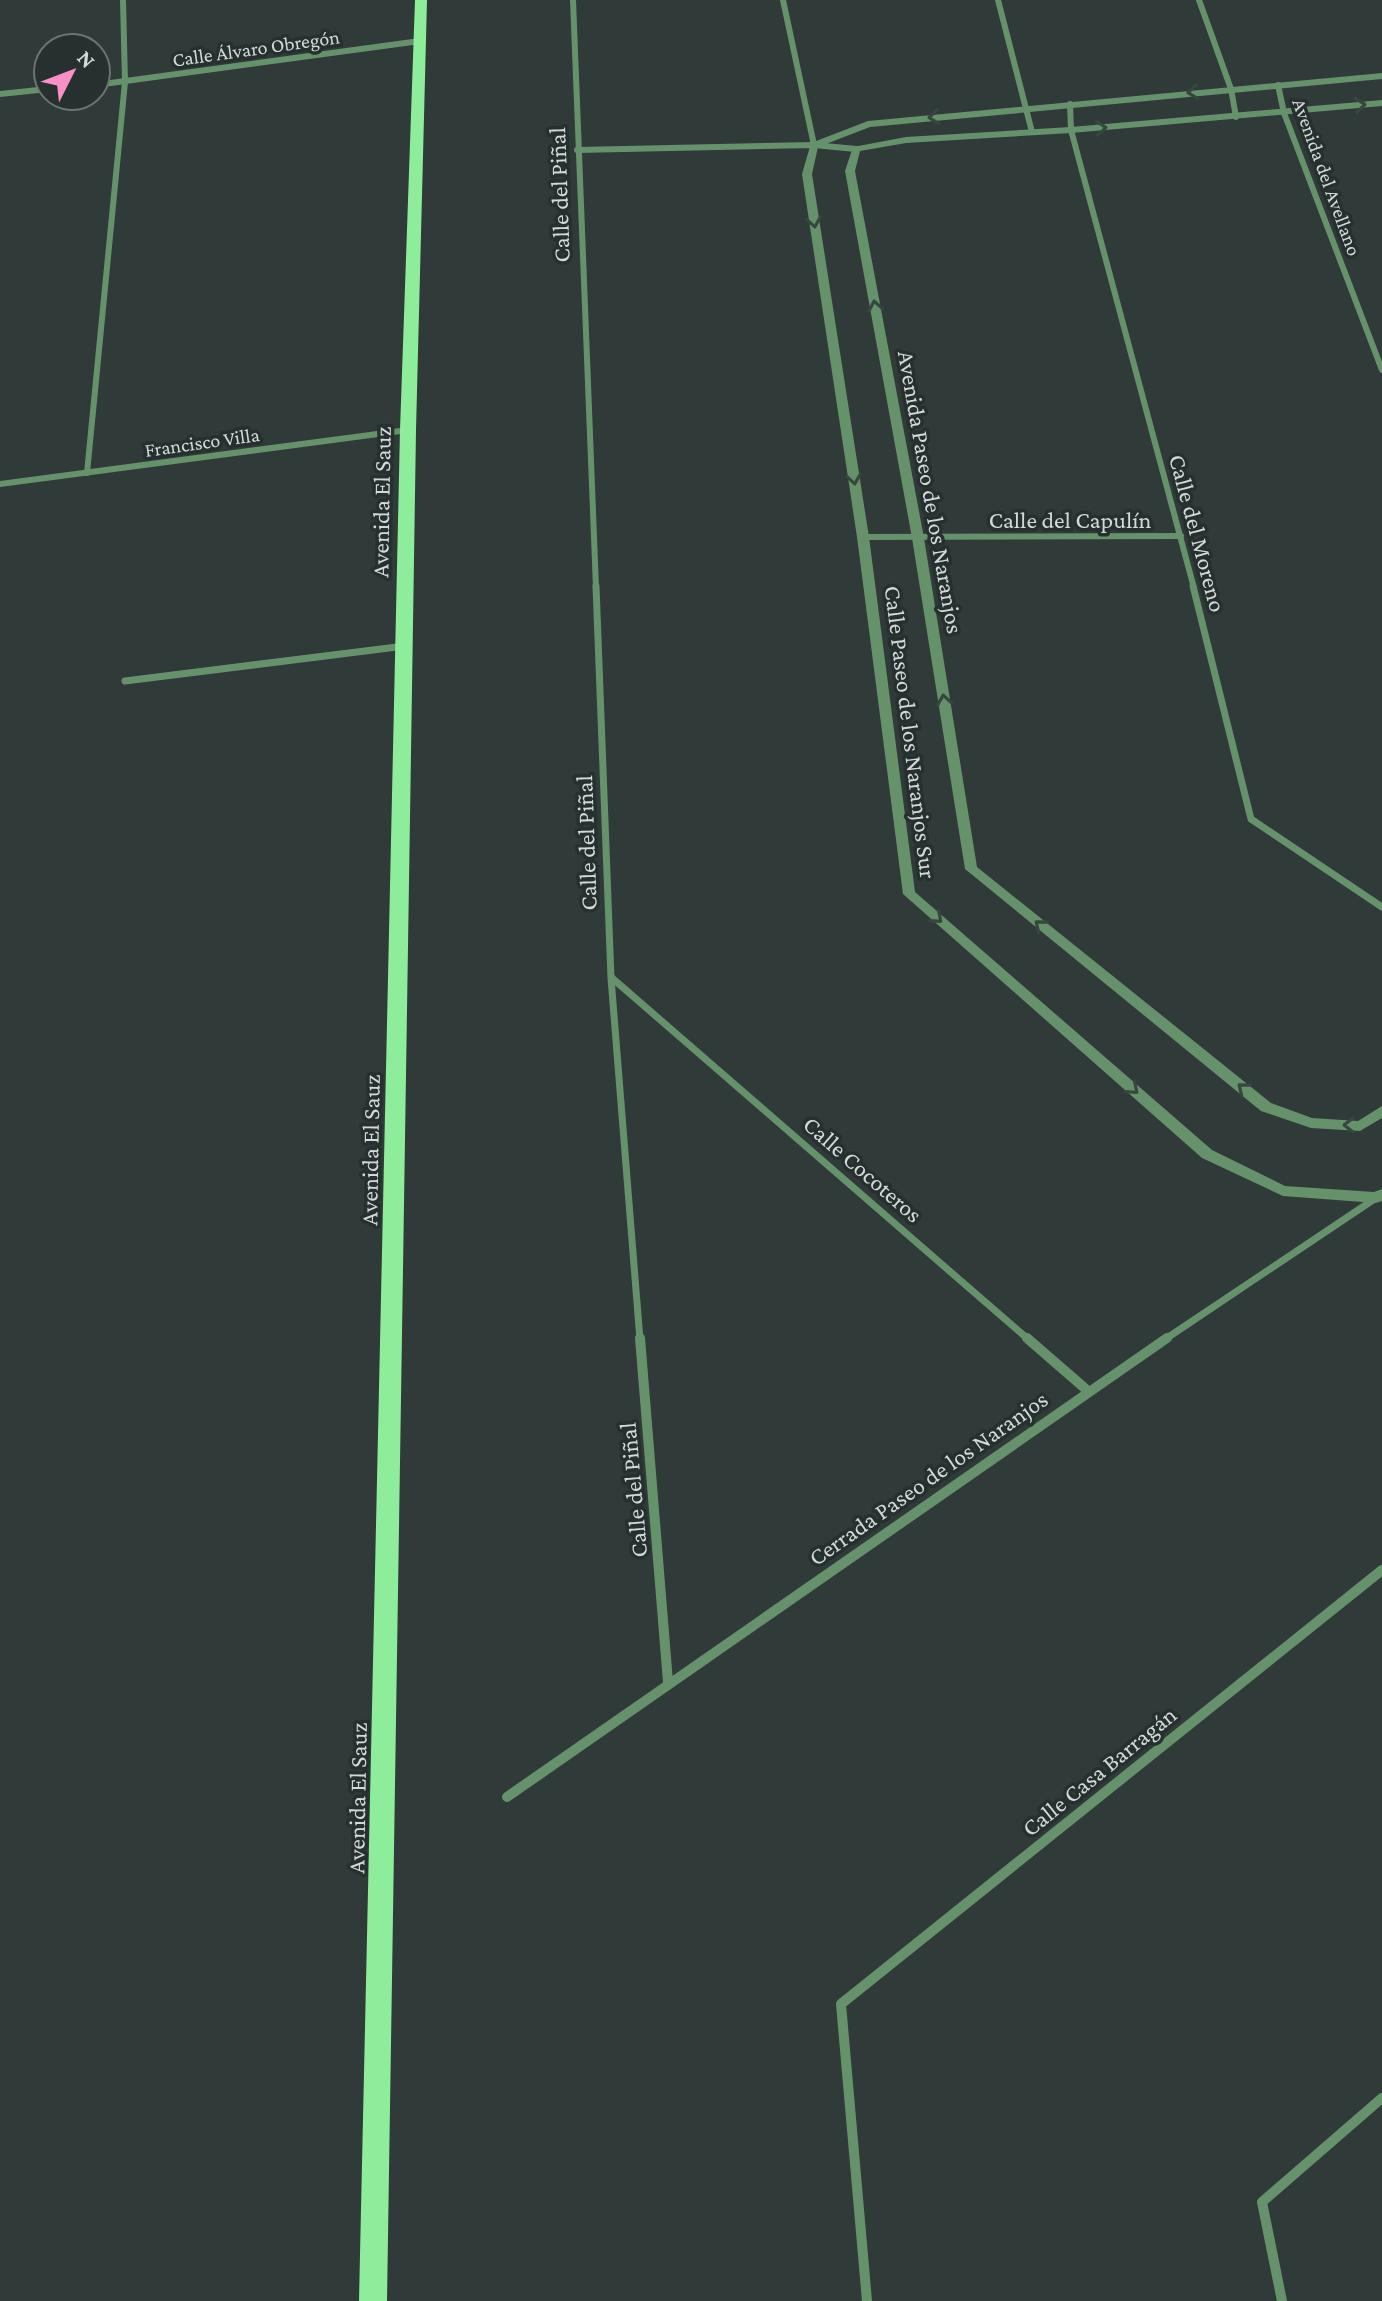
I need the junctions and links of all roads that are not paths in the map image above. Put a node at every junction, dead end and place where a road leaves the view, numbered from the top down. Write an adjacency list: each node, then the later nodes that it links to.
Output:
1 (123, 0): 9 (street)
2 (421, 0): 7 (main road, Avenida El Sauz)
3 (573, 0): 24 (street, Calle del Piñal)
4 (783, 0): 22 (street)
5 (998, 0): 17 (street)
6 (1199, 0): 12 (street)
7 (420, 41): 9 (street, Calle Álvaro Obregón); 26 (main road, Avenida El Sauz)
8 (1382, 76): 11 (street)
9 (125, 82): 10 (street, Calle Álvaro Obregón); 27 (street)
10 (112, 83)
11 (1278, 85): 12 (street); 18 (street, Avenida del Avellano)
12 (1231, 89): 16 (street, one-way to 16); 19 (street)
13 (32, 91): 14 (street)
14 (0, 94)
15 (1382, 103): 18 (street, one-way to 15)
16 (1070, 104): 17 (street); 20 (street, Calle del Moreno)
17 (1027, 108): 21 (street); 22 (street, one-way to 22)
18 (1284, 113): 19 (street); 25 (street, Avenida del Avellano)
19 (1236, 117): 20 (street, one-way to 19)
20 (1071, 130): 21 (street); 29 (street, Calle del Moreno)
21 (1032, 132): 23 (street)
22 (814, 145): 23 (street); 24 (street); 30 (street, Calle Paseo de los Naranjos Sur, one-way to 30)
23 (856, 149): 31 (street, Avenida Paseo de los Naranjos, one-way to 23)
24 (577, 150): 35 (street, Calle del Piñal)
25 (1382, 370)
26 (408, 430): 27 (street, Francisco Villa); 32 (main road, Avenida El Sauz)
27 (87, 473): 28 (street, Francisco Villa)
28 (0, 484)
29 (1181, 536): 31 (street, Calle del Capulín); 34 (street, Calle del Moreno)
30 (863, 537): 31 (street, Calle del Capulín); 37 (street, Calle Paseo de los Naranjos Sur, one-way to 37)
31 (918, 538): 36 (street, Avenida Paseo de los Naranjos, one-way to 31)
32 (405, 646): 33 (street); 43 (main road, Avenida El Sauz)
33 (125, 681)
34 (1382, 907)
35 (611, 978): 38 (street, Calle Cocoteros); 40 (street, Calle del Piñal)
36 (1382, 1111)
37 (1379, 1196): 38 (street, Cerrada Paseo de los Naranjos)
38 (1088, 1391): 40 (street, Cerrada Paseo de los Naranjos)
39 (1382, 1570): 44 (street, Calle Casa Barragán)
40 (668, 1682): 41 (street, Cerrada Paseo de los Naranjos)
41 (507, 1797)
42 (1382, 2098): 45 (street)
43 (373, 2301)
44 (867, 2301)
45 (1282, 2301)

